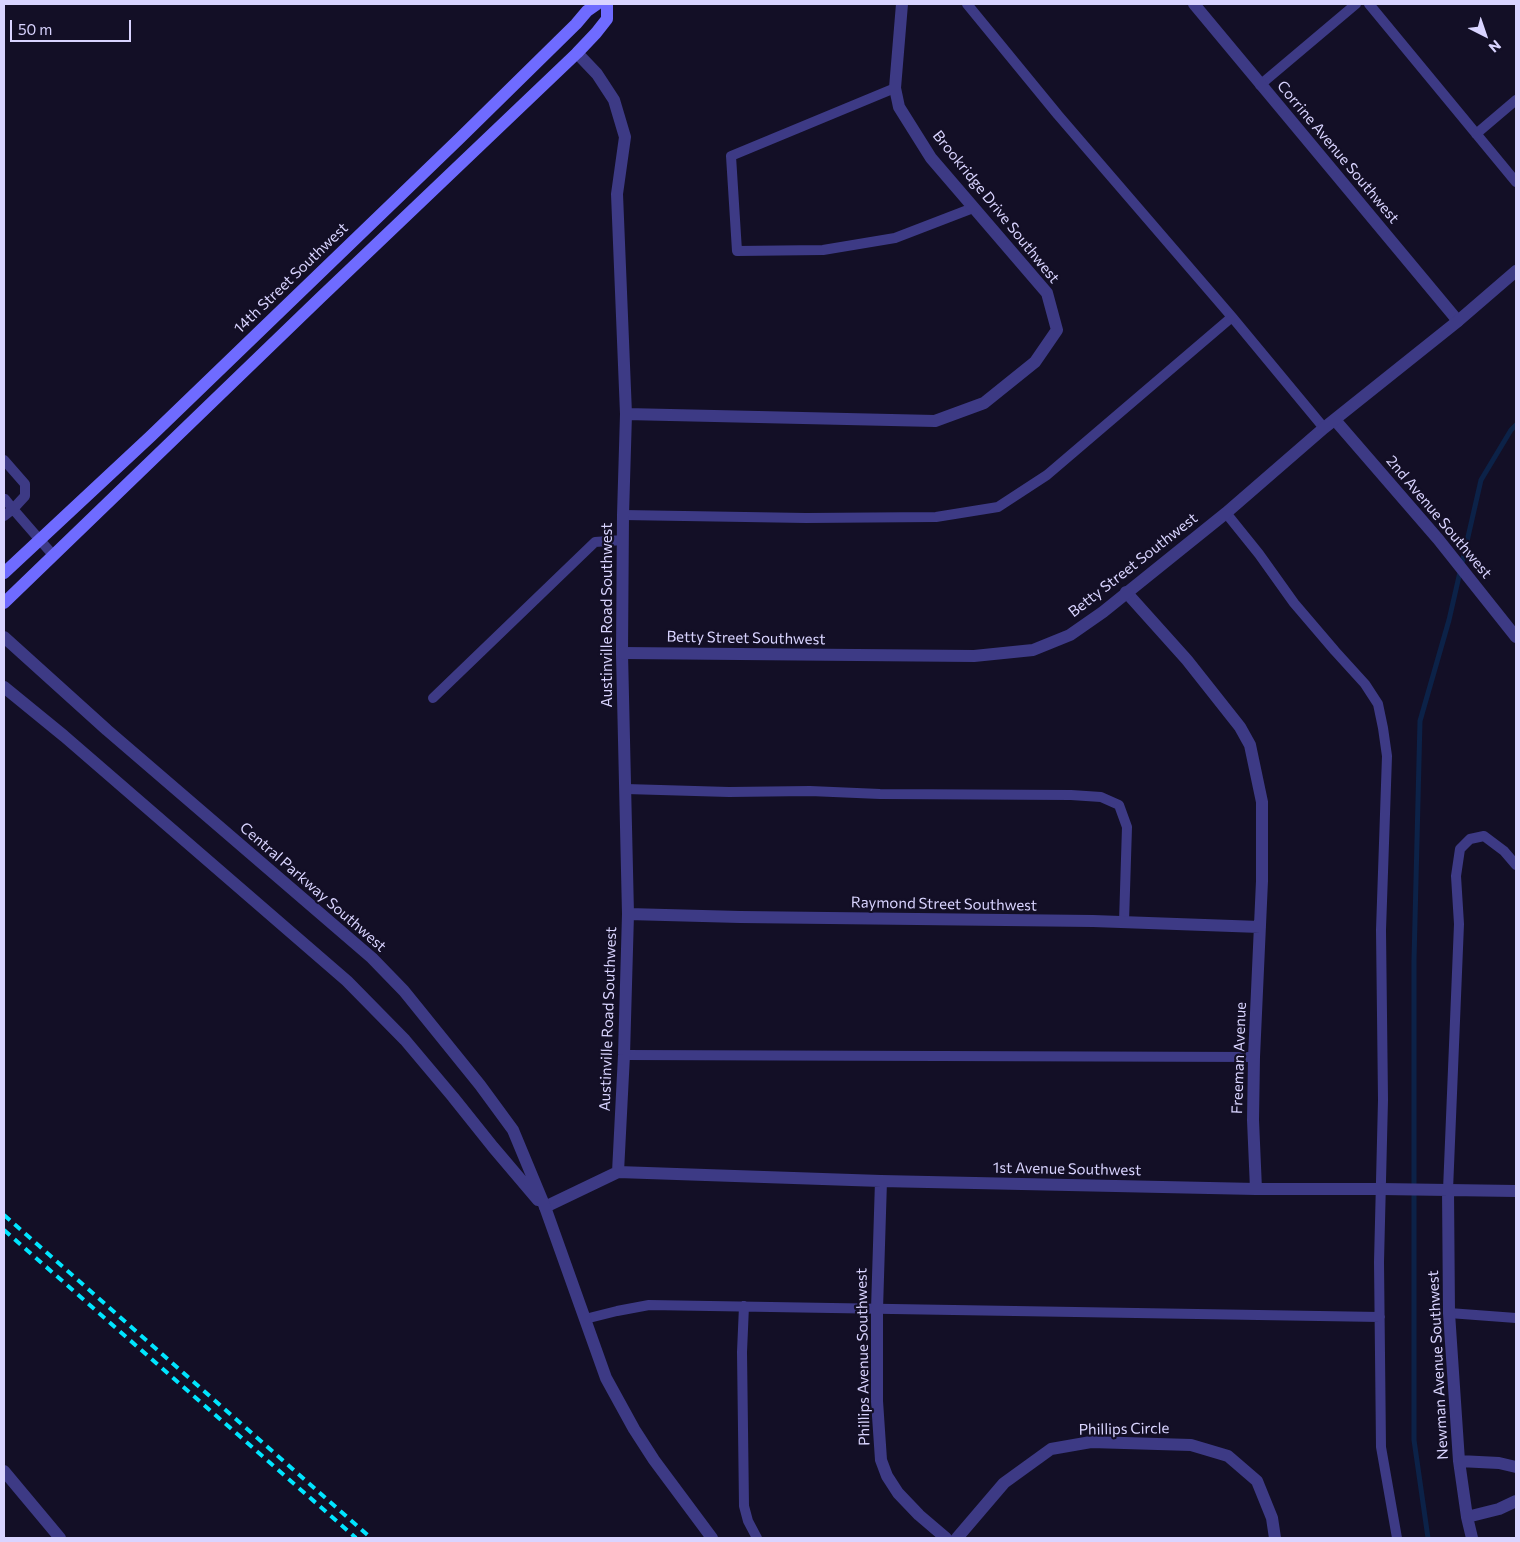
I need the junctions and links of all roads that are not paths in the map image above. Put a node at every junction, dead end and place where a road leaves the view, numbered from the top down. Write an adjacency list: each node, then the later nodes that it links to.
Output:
1 (597, 4): 27 (main road, 14th Street Southwest)
2 (607, 4): 8 (main road)
3 (902, 4): 10 (street, Brookridge Drive Southwest)
4 (967, 4): 16 (lane)
5 (1194, 4): 9 (street, Corrine Avenue Southwest)
6 (1356, 4): 9 (lane)
7 (1369, 4): 12 (lane)
8 (577, 53): 18 (street, Austinville Road Southwest); 29 (main road)
9 (1260, 85): 17 (street, Corrine Avenue Southwest)
10 (895, 88): 14 (street, Brookridge Drive Southwest); 14 (lane)
11 (1516, 100): 12 (lane)
12 (1476, 134): 13 (lane)
13 (1516, 182)
14 (973, 208): 18 (street, Brookridge Drive Southwest)
15 (1516, 271): 17 (street, Betty Street Southwest)
16 (1232, 317): 20 (lane); 25 (lane)
17 (1458, 321): 19 (street, Betty Street Southwest)
18 (626, 414): 25 (street, Austinville Road Southwest)
19 (1335, 420): 20 (street, Betty Street Southwest); 34 (street, 2nd Avenue Southwest)
20 (1324, 428): 24 (street, Betty Street Southwest)
21 (4, 460): 23 (lane)
22 (5, 499): 23 (lane)
23 (13, 509): 26 (lane); 27 (lane)
24 (1226, 513): 31 (street, Betty Street Southwest); 48 (lane)
25 (623, 515): 28 (street, Austinville Road Southwest)
26 (4, 516)
27 (40, 540): 29 (lane); 30 (main road, 14th Street Southwest)
28 (623, 540): 35 (street, Austinville Road Southwest); 37 (lane)
29 (53, 555): 32 (main road)
30 (4, 573)
31 (1126, 592): 35 (street, Betty Street Southwest); 42 (street, Freeman Avenue)
32 (4, 603)
33 (4, 637): 51 (street, Central Parkway Southwest)
34 (1516, 637)
35 (622, 653): 38 (street, Austinville Road Southwest)
36 (4, 687): 51 (street, Central Parkway Southwest)
37 (433, 698)
38 (626, 789): 40 (street, Austinville Road Southwest); 41 (lane)
39 (1516, 865): 49 (lane)
40 (628, 914): 41 (street, Raymond Street Southwest); 43 (street, Austinville Road Southwest)
41 (1124, 922): 42 (street, Raymond Street Southwest)
42 (1260, 927): 44 (street, Freeman Avenue)
43 (624, 1055): 44 (lane); 45 (street, Austinville Road Southwest)
44 (1254, 1057): 47 (street, Freeman Avenue)
45 (618, 1172): 46 (street, 1st Avenue Southwest); 51 (street)
46 (881, 1181): 47 (street, 1st Avenue Southwest); 53 (street, Phillips Avenue Southwest)
47 (1256, 1189): 48 (street, 1st Avenue Southwest)
48 (1381, 1189): 49 (street, 1st Avenue Southwest); 55 (lane)
49 (1448, 1190): 50 (street, 1st Avenue Southwest); 54 (street, Newman Avenue Southwest)
50 (1516, 1191)
51 (545, 1207): 57 (street, Central Parkway Southwest)
52 (744, 1306): 53 (lane); 57 (lane); 65 (lane)
53 (877, 1309): 55 (lane); 66 (street, Phillips Avenue Southwest)
54 (1449, 1313): 56 (lane); 58 (street, Newman Avenue Southwest)
55 (1380, 1317): 69 (lane)
56 (1516, 1318)
57 (585, 1319): 64 (street, Central Parkway Southwest)
58 (1459, 1461): 59 (street); 62 (street, Newman Avenue Southwest)
59 (1516, 1467)
60 (4, 1471): 63 (street)
61 (1516, 1501): 62 (street)
62 (1467, 1517): 70 (street, Newman Avenue Southwest)
63 (60, 1538)
64 (712, 1538)
65 (757, 1538)
66 (946, 1538)
67 (957, 1538): 68 (street, Phillips Circle)
68 (1275, 1538)
69 (1397, 1538)
70 (1472, 1538)

